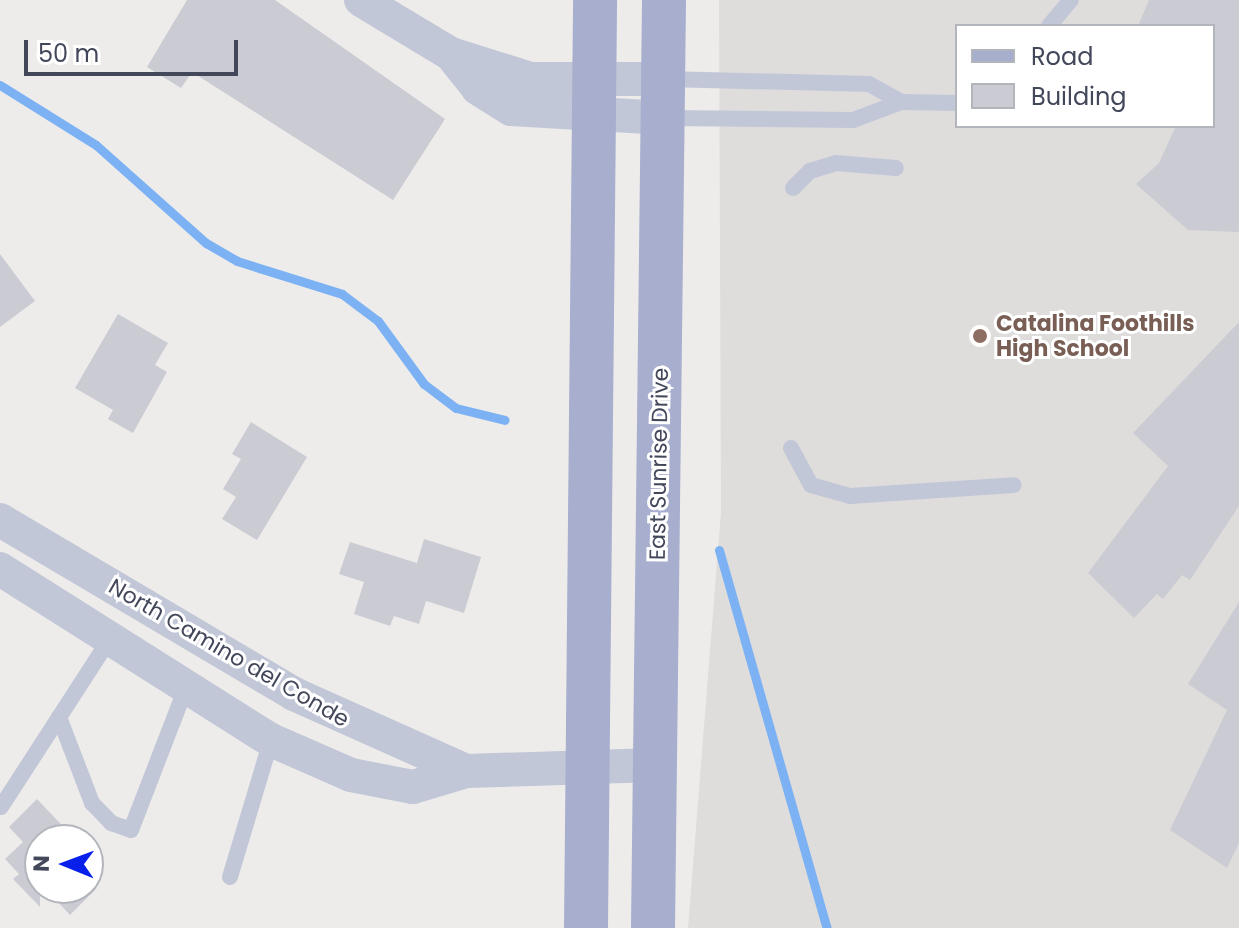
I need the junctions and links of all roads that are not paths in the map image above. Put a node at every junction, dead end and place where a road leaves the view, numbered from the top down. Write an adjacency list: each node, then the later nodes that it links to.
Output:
1 (361, 0): 6 (street)
2 (595, 0): 6 (main road)
3 (664, 0): 7 (main road, East Sunrise Drive)
4 (1071, 0): 5 (lane)
5 (1051, 24)
6 (594, 97): 7 (street); 21 (main road)
7 (664, 98): 8 (lane); 8 (lane); 20 (main road, East Sunrise Drive)
8 (901, 102): 9 (lane)
9 (955, 103)
10 (896, 168): 11 (lane)
11 (793, 188)
12 (791, 448): 13 (lane)
13 (1014, 485)
14 (0, 520): 22 (street, North Camino del Conde)
15 (0, 569): 16 (street, North Camino del Conde)
16 (112, 636): 17 (street, North Camino del Conde); 18 (lane)
17 (187, 685): 18 (lane); 19 (street, North Camino del Conde)
18 (59, 717): 23 (lane)
19 (271, 740): 22 (street, North Camino del Conde); 24 (lane)
20 (655, 765): 21 (street, North Camino del Conde); 26 (main road, East Sunrise Drive)
21 (589, 767): 22 (street, North Camino del Conde); 25 (main road)
22 (466, 771)
23 (1, 807)
24 (230, 877)
25 (586, 928)
26 (653, 928)

